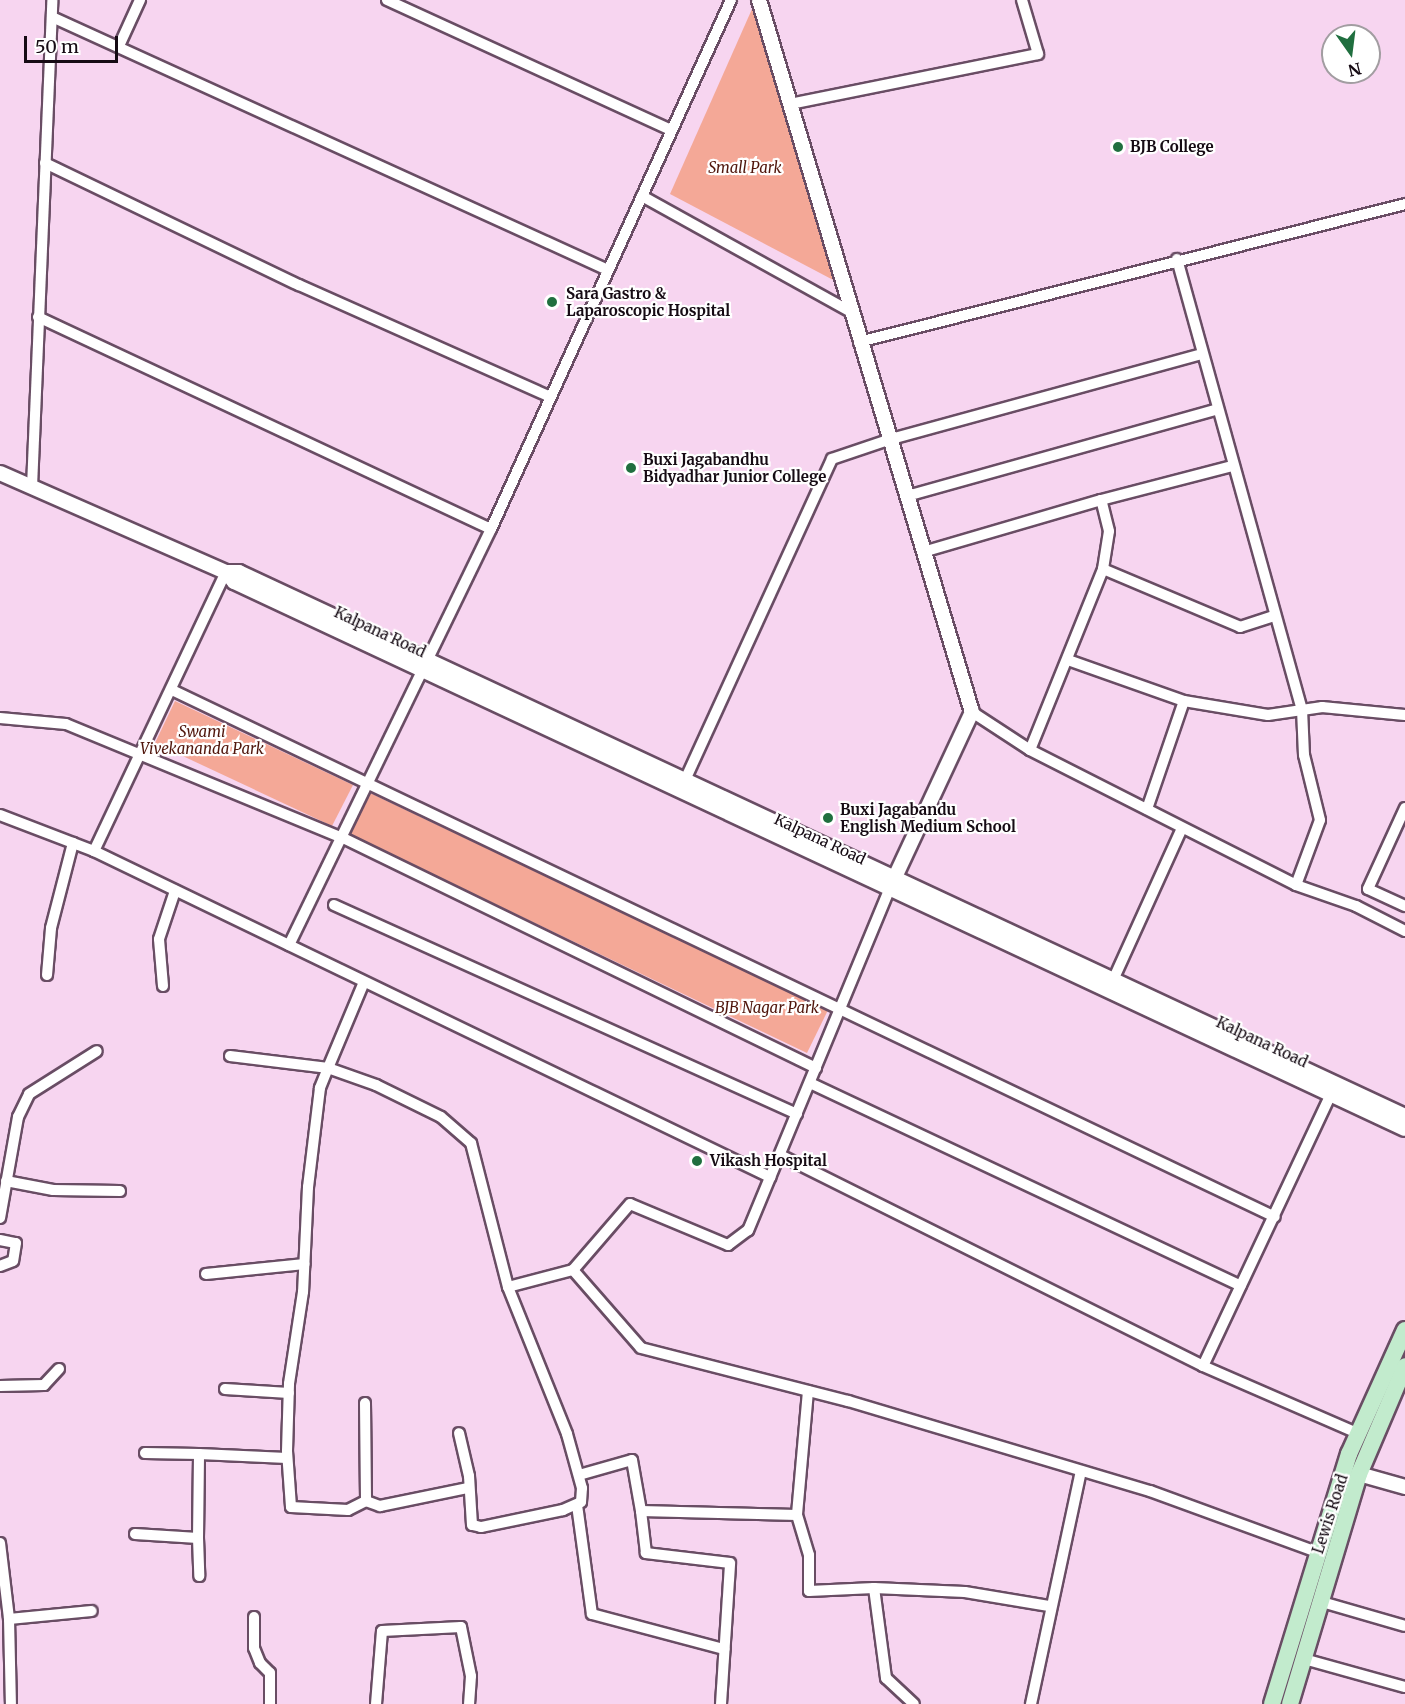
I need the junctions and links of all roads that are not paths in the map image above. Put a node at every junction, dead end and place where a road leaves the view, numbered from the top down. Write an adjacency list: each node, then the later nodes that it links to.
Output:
1 (52, 0): 7 (street)
2 (140, 0): 8 (street)
3 (387, 0): 10 (street)
4 (731, 0): 10 (street)
5 (759, 0): 9 (street)
6 (1022, 0): 9 (street)
7 (52, 17): 8 (street); 11 (street)
8 (119, 46): 15 (street)
9 (790, 104): 16 (street)
10 (671, 130): 12 (street)
11 (45, 163): 17 (street); 20 (street)
12 (642, 196): 15 (street); 16 (street)
13 (1405, 204): 14 (street)
14 (1177, 259): 18 (street); 19 (street)
15 (608, 270): 20 (street)
16 (851, 312): 18 (street)
17 (38, 316): 25 (street); 28 (street)
18 (859, 342): 22 (street)
19 (1201, 354): 21 (street); 22 (street)
20 (550, 397): 28 (street)
21 (1216, 410): 23 (street); 26 (street)
22 (891, 439): 26 (street); 43 (street)
23 (1232, 466): 27 (street); 32 (street)
24 (0, 473): 25 (street, Kalpana Road)
25 (32, 487): 31 (street, Kalpana Road)
26 (907, 496): 29 (street)
27 (1101, 500): 29 (street); 30 (street)
28 (491, 529): 34 (street)
29 (923, 552): 38 (street)
30 (1103, 569): 32 (street); 33 (street)
31 (226, 572): 34 (street, Kalpana Road); 35 (street)
32 (1274, 616): 37 (street)
33 (1068, 660): 36 (street); 41 (street)
34 (425, 665): 43 (street, Kalpana Road); 44 (street); 52 (street, Kalpana Road)
35 (172, 690): 42 (street); 44 (street)
36 (1184, 701): 37 (street); 46 (street)
37 (1302, 710): 39 (street); 53 (street)
38 (972, 712): 41 (street); 52 (street)
39 (1405, 715)
40 (0, 718): 42 (street)
41 (1030, 750): 46 (street)
42 (142, 753): 49 (street); 51 (street)
43 (685, 780): 52 (street, Kalpana Road)
44 (370, 785): 49 (street); 63 (street)
45 (1405, 808): 56 (street)
46 (1147, 809): 48 (street)
47 (0, 815): 50 (street)
48 (1182, 828): 53 (street); 60 (street)
49 (343, 838): 58 (street); 67 (street)
50 (73, 843): 51 (street); 59 (street)
51 (94, 851): 54 (street)
52 (892, 883): 60 (street, Kalpana Road); 63 (street); 69 (street, Kalpana Road)
53 (1296, 885): 57 (street)
54 (175, 891): 58 (street); 62 (street)
55 (334, 905): 70 (street)
56 (1405, 906)
57 (1405, 931)
58 (289, 945): 61 (street)
59 (47, 975)
60 (1114, 978): 71 (street, Kalpana Road)
61 (364, 981): 66 (street); 74 (street)
62 (163, 986)
63 (841, 1011): 67 (street); 77 (street)
64 (97, 1051): 75 (street)
65 (230, 1056): 66 (street)
66 (328, 1068): 80 (street); 85 (street)
67 (816, 1068): 68 (street)
68 (810, 1083): 70 (street); 84 (street)
69 (1332, 1092): 72 (street, Kalpana Road); 77 (street)
70 (797, 1114): 73 (street)
71 (1405, 1116)
72 (1405, 1129)
73 (780, 1155): 74 (street); 87 (street)
74 (770, 1177): 82 (street)
75 (6, 1180): 76 (street); 78 (street)
76 (120, 1191)
77 (1275, 1217): 84 (street)
78 (0, 1218)
79 (0, 1240): 81 (street)
80 (304, 1264): 83 (street); 93 (street)
81 (0, 1266)
82 (573, 1270): 85 (street); 92 (street)
83 (206, 1274)
84 (1241, 1286): 87 (street)
85 (508, 1287): 102 (street)
86 (1405, 1330): 96 (main road, Lewis Road)
87 (1203, 1366): 96 (street)
88 (1405, 1366): 101 (main road, Lewis Road)
89 (60, 1369): 90 (street)
90 (0, 1386)
91 (225, 1389): 93 (street)
92 (808, 1391): 100 (street); 108 (street)
93 (289, 1393): 99 (street)
94 (365, 1403): 105 (street)
95 (459, 1433): 103 (street)
96 (1357, 1433): 112 (main road, Lewis Road)
97 (145, 1453): 98 (street)
98 (199, 1454): 99 (street); 110 (street)
99 (287, 1458): 105 (street)
100 (1081, 1471): 112 (street); 116 (street)
101 (1359, 1474): 104 (street); 115 (main road, Lewis Road)
102 (579, 1475): 106 (street); 107 (street)
103 (468, 1488): 105 (street); 106 (street)
104 (1404, 1488)
105 (366, 1501)
106 (577, 1505): 121 (street)
107 (641, 1511): 108 (street); 121 (street)
108 (797, 1515): 114 (street)
109 (135, 1534): 110 (street)
110 (198, 1538): 113 (street)
111 (0, 1542): 119 (street)
112 (1317, 1552): 131 (main road, Lewis Road)
113 (199, 1576)
114 (874, 1588): 116 (street); 129 (street)
115 (1322, 1602): 120 (street); 122 (main road, Lewis Road)
116 (1049, 1606): 130 (street)
117 (92, 1611): 119 (street)
118 (254, 1617): 125 (street)
119 (9, 1619): 124 (street)
120 (1405, 1626)
121 (724, 1649): 128 (street)
122 (1304, 1659): 123 (street); 132 (main road, Lewis Road)
123 (1405, 1687)
124 (11, 1704)
125 (270, 1704)
126 (376, 1704): 127 (street)
127 (469, 1704)
128 (721, 1704)
129 (914, 1704)
130 (1031, 1704)
131 (1272, 1704)
132 (1290, 1704)

